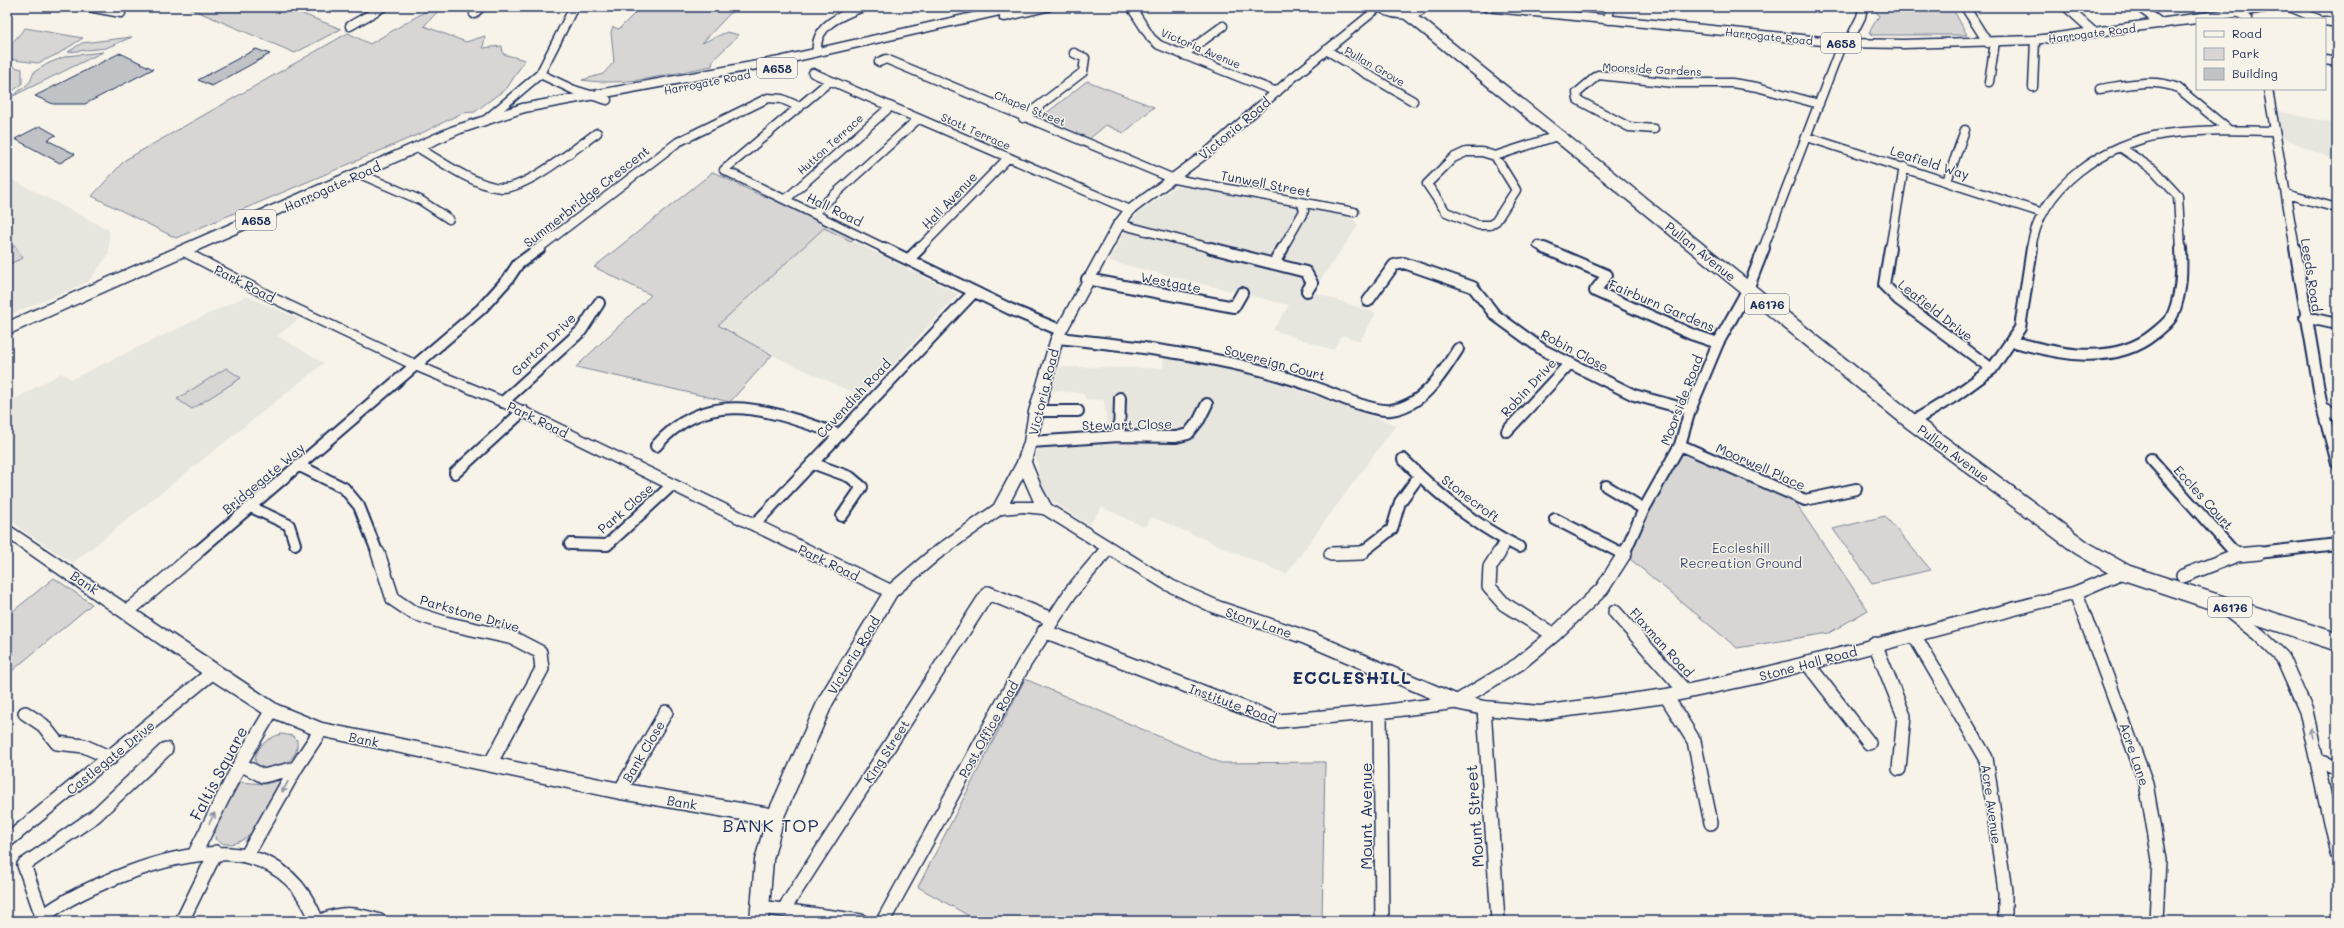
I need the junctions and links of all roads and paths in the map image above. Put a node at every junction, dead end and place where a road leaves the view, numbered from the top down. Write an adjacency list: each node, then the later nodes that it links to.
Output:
1 (88, 7): 18 (street)
2 (383, 7): 28 (street)
3 (481, 7): 20 (street)
4 (574, 7): 42 (street)
5 (863, 7): 35 (street)
6 (1017, 7): 35 (highway, Harrogate Road / A658)
7 (1046, 7): 50 (highway, Harrogate Road / A658)
8 (1131, 7): 37 (street, Victoria Avenue)
9 (1434, 7): 17 (highway)
10 (1485, 7): 19 (highway, Harrogate Road / A658)
11 (1863, 7): 33 (street, Moorside Road)
12 (1965, 7): 32 (street)
13 (2066, 7): 30 (street)
14 (2138, 7): 27 (street)
15 (2270, 7): 21 (highway, Harrogate Road / A658)
16 (2290, 7): 23 (street)
17 (1401, 12): 34 (street, Victoria Road); 64 (main road, Pullan Avenue / A6176)
18 (121, 13)
19 (1609, 13): 33 (highway, Harrogate Road / A658)
20 (474, 14)
21 (2243, 16): 22 (highway, Harrogate Road / A658)
22 (2212, 18)
23 (2316, 18)
24 (2196, 19): 27 (highway, Harrogate Road / A658)
25 (2326, 21): 26 (street)
26 (2337, 23)
27 (2162, 24): 30 (highway, Harrogate Road / A658)
28 (350, 26)
29 (1223, 26): 37 (street)
30 (2095, 33): 31 (highway, Harrogate Road / A658)
31 (2036, 40): 32 (highway, Harrogate Road / A658); 45 (street)
32 (1992, 42): 33 (highway, Harrogate Road / A658); 44 (street)
33 (1845, 43): 52 (street, Moorside Road)
34 (1326, 50): 48 (street, Victoria Road); 51 (street, Pullan Grove)
35 (817, 52): 49 (highway, Harrogate Road / A658)
36 (1074, 53): 56 (street)
37 (1183, 55): 48 (street, Victoria Avenue)
38 (2326, 60): 40 (street)
39 (879, 62): 56 (street, Chapel Street)
40 (2337, 62)
41 (813, 73): 43 (street, Stott Terrace)
42 (540, 74): 49 (street); 57 (street)
43 (830, 81): 53 (street, Hall Road); 54 (street, Stott Terrace)
44 (1989, 82)
45 (2033, 87)
46 (2100, 89): 61 (street)
47 (2268, 90): 62 (street, Leeds Road)
48 (1277, 92): 72 (street, Victoria Road)
49 (591, 94): 50 (street); 55 (highway, Harrogate Road / A658)
50 (607, 100): 55 (highway, Harrogate Road / A658)
51 (1413, 101)
52 (1819, 104): 59 (street, Moorside Gardens); 65 (street, Moorside Road)
53 (800, 107): 75 (street, Hall Road); 103 (street, Summerbridge Crescent)
54 (890, 107): 58 (street, Stott Terrace); 75 (street, Hutton Terrace)
55 (505, 114): 57 (highway, Harrogate Road / A658)
56 (1023, 118): 72 (street, Chapel Street)
57 (486, 119): 67 (highway, Harrogate Road / A658)
58 (918, 119): 69 (street, Stott Terrace); 80 (street)
59 (1654, 130)
60 (1965, 130): 73 (street)
61 (2229, 130): 62 (street); 66 (street)
62 (2274, 131): 74 (street, Leeds Road)
63 (597, 133): 67 (street)
64 (1557, 136): 68 (street); 89 (main road, Pullan Avenue / A6176)
65 (1807, 137): 70 (street, Leafield Way); 89 (street, Moorside Road)
66 (2120, 147): 81 (street); 99 (street)
67 (419, 148): 71 (highway, Harrogate Road / A658)
68 (1495, 156): 68 (street)
69 (1008, 158): 78 (street, Stott Terrace); 86 (street, Hall Avenue)
70 (1904, 167): 73 (street, Leafield Way); 104 (street, Leafield Drive)
71 (360, 174): 82 (street); 85 (highway, Harrogate Road / A658)
72 (1174, 179): 76 (street, Tunwell Street); 78 (street, Victoria Road)
73 (1947, 181): 81 (street, Leafield Way)
74 (2286, 194): 77 (street); 95 (street, Leeds Road)
75 (786, 199): 80 (street, Hall Road)
76 (1302, 204): 79 (street, Tunwell Street); 87 (street)
77 (2337, 208)
78 (1130, 210): 83 (street, Victoria Road)
79 (1354, 212)
80 (814, 213): 86 (street, Hall Road)
81 (2043, 213): 99 (street)
82 (449, 219)
83 (1119, 224): 87 (street); 88 (street, Victoria Road)
84 (1538, 245): 100 (street, Fairburn Gardens)
85 (183, 251): 97 (highway, Harrogate Road / A658); 103 (street, Park Road)
86 (909, 259): 91 (street, Hall Road)
87 (1274, 263): 90 (street)
88 (1087, 279): 92 (street, Westgate); 98 (street, Victoria Road)
89 (1748, 289): 100 (street, Moorside Road); 114 (main road, Pullan Avenue / A6176)
90 (1307, 291)
91 (974, 292): 98 (street, Hall Road); 116 (street, Cavendish Road)
92 (1242, 294)
93 (1368, 301): 102 (street, Robin Close)
94 (599, 303): 106 (street, Garton Drive)
95 (2305, 316): 96 (street); 108 (street, Leeds Road)
96 (2337, 324)
97 (7, 329)
98 (1058, 334): 101 (street, Sovereign Court); 111 (street, Victoria Road)
99 (2011, 341): 104 (street)
100 (1718, 343): 109 (street, Moorside Road)
101 (1458, 349)
102 (1570, 363): 109 (street, Robin Close); 115 (street, Robin Drive)
103 (417, 366): 106 (street, Park Road); 126 (street, Bridgegate Way)
104 (1992, 369): 114 (street)
105 (1120, 398): 117 (street)
106 (503, 402): 110 (street, Park Road)
107 (1206, 404): 117 (street, Stewart Close)
108 (2322, 407): 113 (street); 125 (street, Leeds Road)
109 (1690, 410): 119 (street, Moorside Road)
110 (523, 411): 127 (street); 129 (street, Park Road)
111 (1036, 411): 112 (street); 118 (street, Victoria Road)
112 (1078, 411)
113 (2337, 416)
114 (1912, 422): 149 (main road, Pullan Avenue / A6176)
115 (1507, 431)
116 (838, 434): 120 (street); 124 (street, Cavendish Road)
117 (1119, 436): 118 (street, Stewart Close)
118 (1031, 442): 123 (street, Victoria Road)
119 (1680, 445): 131 (street, Moorwell Place); 134 (street, Moorside Road)
120 (656, 446)
121 (1402, 459): 128 (street, Stonecroft)
122 (2151, 459): 148 (street, Eccles Court)
123 (1024, 462): 133 (street, Stony Lane); 135 (street, Victoria Road)
124 (812, 463): 136 (street); 138 (street, Cavendish Road)
125 (2337, 463)
126 (300, 466): 132 (street, Bridgegate Way); 178 (street, Parkstone Drive)
127 (455, 473)
128 (1419, 476): 140 (street, Stonecroft); 146 (street)
129 (672, 484): 138 (street, Park Road); 142 (street, Park Close)
130 (1606, 486): 134 (street)
131 (1856, 489)
132 (250, 507): 141 (street); 154 (street, Bridgegate Way)
133 (1046, 509): 135 (street, Stony Lane); 145 (street, Stony Lane)
134 (1644, 509): 147 (street, Moorside Road)
135 (998, 510): 151 (street, Victoria Road)
136 (842, 516)
137 (1555, 519): 147 (street)
138 (754, 525): 151 (street, Park Road)
139 (7, 530): 154 (street, Bank)
140 (1506, 541): 144 (street, Stonecroft); 158 (street)
141 (295, 544)
142 (570, 544)
143 (2337, 544): 148 (street)
144 (1519, 547)
145 (1108, 548): 156 (street, Post Office Road); 166 (street, Stony Lane)
146 (1331, 554)
147 (1624, 554): 158 (street, Moorside Road)
148 (2237, 554): 150 (street)
149 (2124, 572): 152 (street, Stone Hall Road); 153 (main road, A6176)
150 (2183, 576)
151 (891, 592): 183 (street, Victoria Road)
152 (2076, 594): 159 (street, Stone Hall Road); 202 (street, Acre Lane)
153 (2217, 602): 160 (main road, A6176); 176 (street, one-way to 153)
154 (127, 612): 163 (street, Bank)
155 (1615, 612): 164 (street, Flaxman Road)
156 (1051, 619): 157 (street, Post Office Road); 190 (street, King Street)
157 (1044, 631): 170 (street, Institute Road); 198 (street, Post Office Road)
158 (1554, 635): 166 (street, Moorside Road)
159 (1914, 635): 161 (street, Stone Hall Road); 201 (street, Acre Avenue)
160 (2337, 642)
161 (1875, 644): 162 (street, Stone Hall Road); 181 (street)
162 (1807, 663): 164 (street, Stone Hall Road); 173 (street)
163 (213, 672): 168 (street, Bank); 175 (street, Castlegate Drive)
164 (1686, 692): 165 (street, Stone Hall Road)
165 (1666, 696): 167 (street, Stone Hall Road); 184 (street)
166 (1456, 702): 167 (street, Stony Lane); 170 (street, Institute Road)
167 (1484, 708): 200 (street, Mount Street)
168 (272, 710): 172 (street, Bank); 177 (street, Faltis Square)
169 (666, 712): 182 (street, Bank Close)
170 (1380, 712): 199 (street, Mount Avenue)
171 (25, 713): 175 (street)
172 (321, 730): 178 (street, Bank); 179 (street)
173 (1869, 743)
174 (166, 749): 192 (street)
175 (111, 758): 185 (street, Castlegate Drive)
176 (2318, 761): 180 (street); 188 (street)
177 (240, 764): 179 (street); 187 (street, Faltis Square, one-way to 177)
178 (490, 764): 182 (street, Bank)
179 (296, 768): 189 (street, one-way to 189)
180 (2337, 768)
181 (1899, 769)
182 (620, 790): 183 (street, Bank)
183 (775, 817): 191 (street, Victoria Road)
184 (1711, 823)
185 (7, 841)
186 (216, 852): 187 (street); 189 (street); 193 (street)
187 (195, 853): 192 (street)
188 (2337, 854)
189 (247, 855): 194 (street)
190 (784, 909): 191 (street); 197 (street)
191 (760, 914)
192 (39, 919)
193 (182, 921)
194 (316, 921)
195 (321, 921): 196 (street)
196 (380, 921)
197 (861, 921)
198 (883, 921)
199 (1382, 921)
200 (1498, 921)
201 (2005, 921)
202 (2156, 921)

